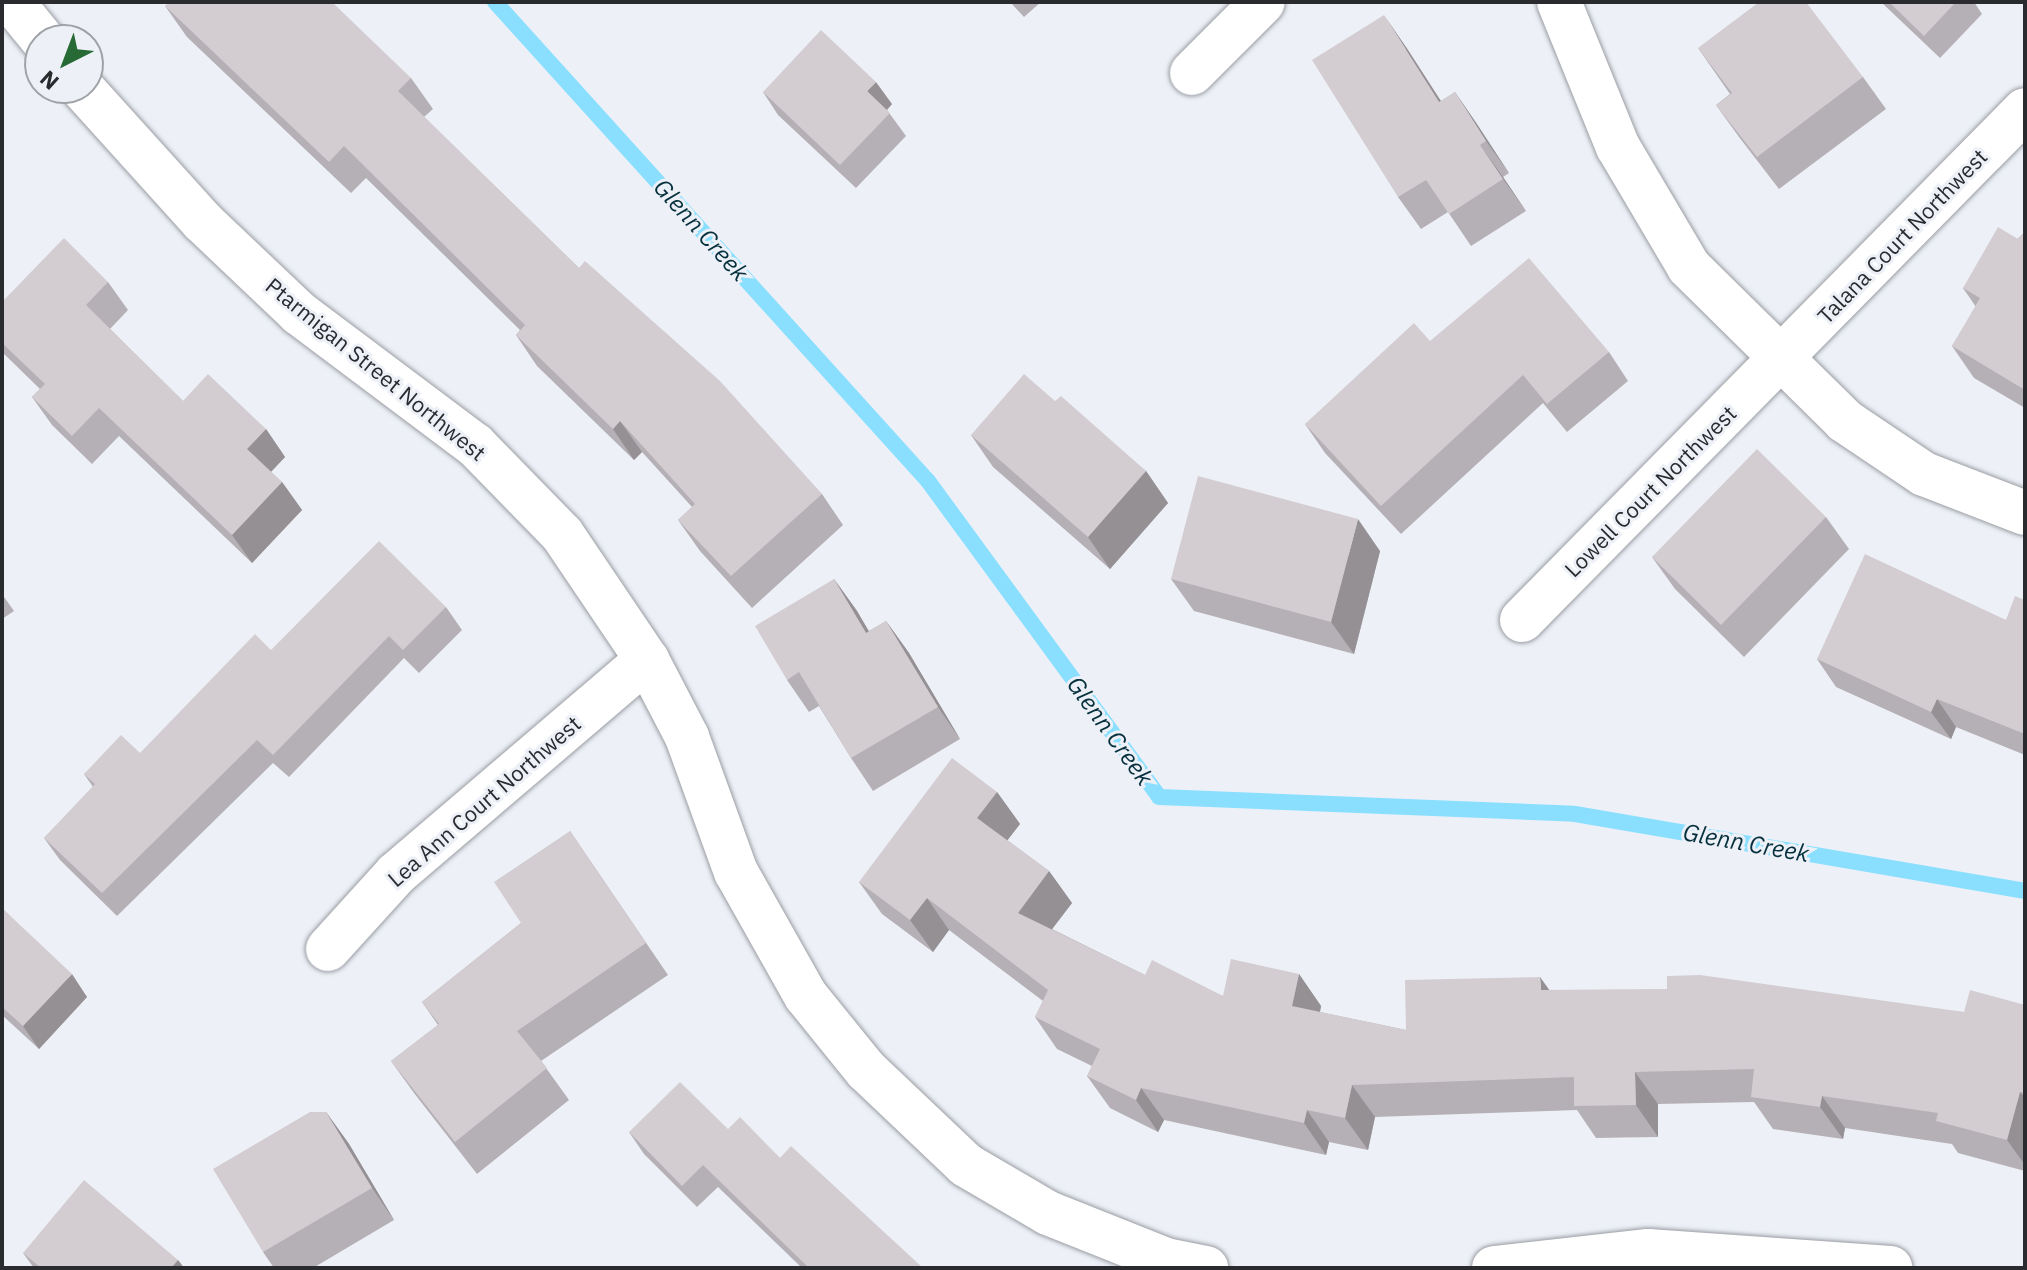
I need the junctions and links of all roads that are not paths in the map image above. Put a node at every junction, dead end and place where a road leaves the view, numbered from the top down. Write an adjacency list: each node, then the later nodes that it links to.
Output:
1 (12, 2): 4 (street)
2 (1263, 2): 5 (street)
3 (1559, 2): 8 (street)
4 (30, 24)
5 (1192, 73)
6 (96, 104): 11 (street, Ptarmigan Street Northwest)
7 (2025, 110): 8 (street, Talana Court Northwest)
8 (1779, 362): 9 (street); 10 (street, Lowell Court Northwest)
9 (2025, 513)
10 (1522, 620)
11 (647, 660): 12 (street, Lea Ann Court Northwest); 13 (street, Ptarmigan Street Northwest)
12 (328, 949)
13 (1206, 1268)
14 (1494, 1268): 15 (street)
15 (1890, 1268)

